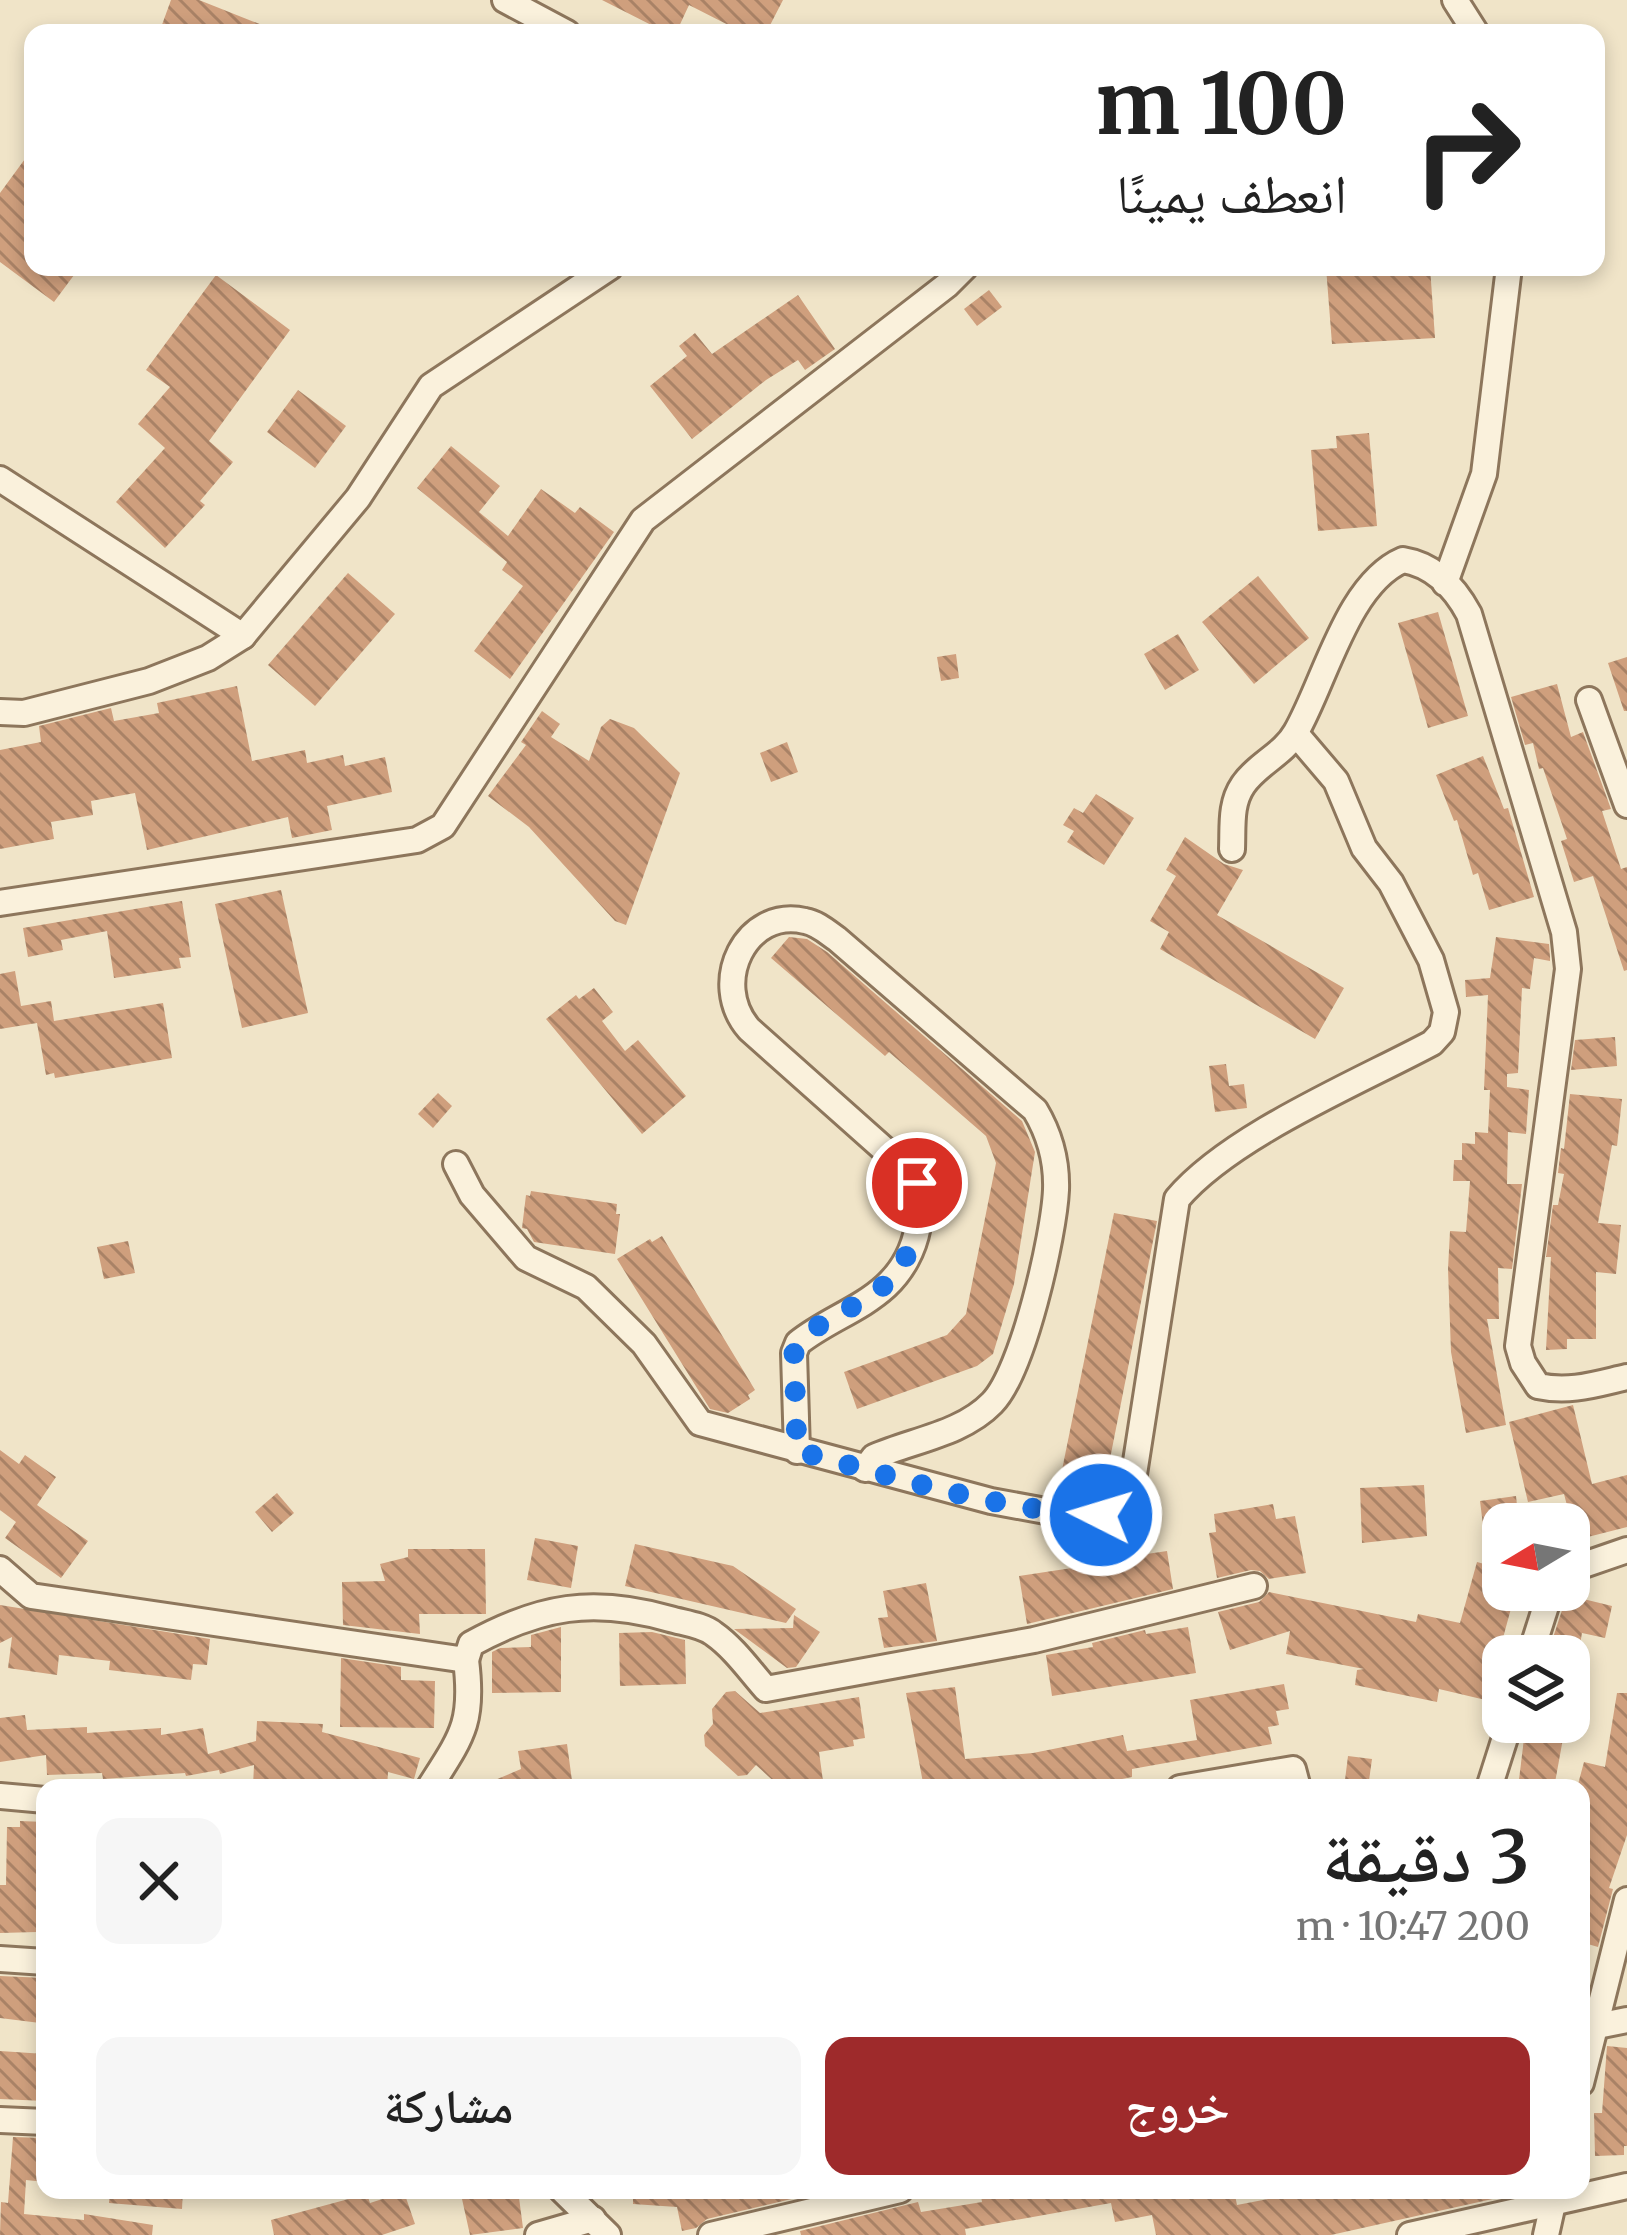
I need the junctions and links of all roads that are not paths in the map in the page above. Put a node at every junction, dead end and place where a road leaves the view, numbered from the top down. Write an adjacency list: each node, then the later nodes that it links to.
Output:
1 (505, 0): 2 (street)
2 (550, 24)
3 (596, 276): 8 (street)
4 (956, 276): 14 (street)
5 (1508, 276): 7 (street)
6 (0, 479): 8 (street)
7 (1445, 583): 11 (street); 16 (street)
8 (242, 636): 10 (street)
9 (1589, 700): 12 (street)
10 (0, 712)
11 (1296, 734): 13 (street); 18 (street)
12 (1627, 805)
13 (1232, 849)
14 (0, 903)
15 (456, 1164): 17 (street)
16 (1627, 1377)
17 (797, 1451): 18 (street); 18 (street)
18 (865, 1468)
19 (1627, 1550): 20 (street)
20 (1590, 1563)
21 (0, 1569): 23 (street)
22 (1254, 1586): 23 (street)
23 (466, 1660): 25 (street)
24 (1503, 1743): 28 (street)
25 (435, 1779)
26 (1234, 1779): 27 (street)
27 (1296, 1779)
28 (1492, 1779)
29 (0, 1796): 30 (street)
30 (36, 1799)
31 (1627, 1900): 35 (street)
32 (0, 1959): 33 (street)
33 (36, 1961)
34 (1627, 2020): 36 (street)
35 (1590, 2021)
36 (1590, 2028)
37 (0, 2120): 38 (street)
38 (36, 2122)
39 (1627, 2186): 40 (street)
40 (1590, 2191)
41 (571, 2199): 45 (street)
42 (862, 2199): 47 (street)
43 (1540, 2199): 48 (street)
44 (1554, 2199): 49 (street)
45 (601, 2227): 46 (street)
46 (538, 2235)
47 (711, 2235)
48 (1410, 2235)
49 (1546, 2235)

